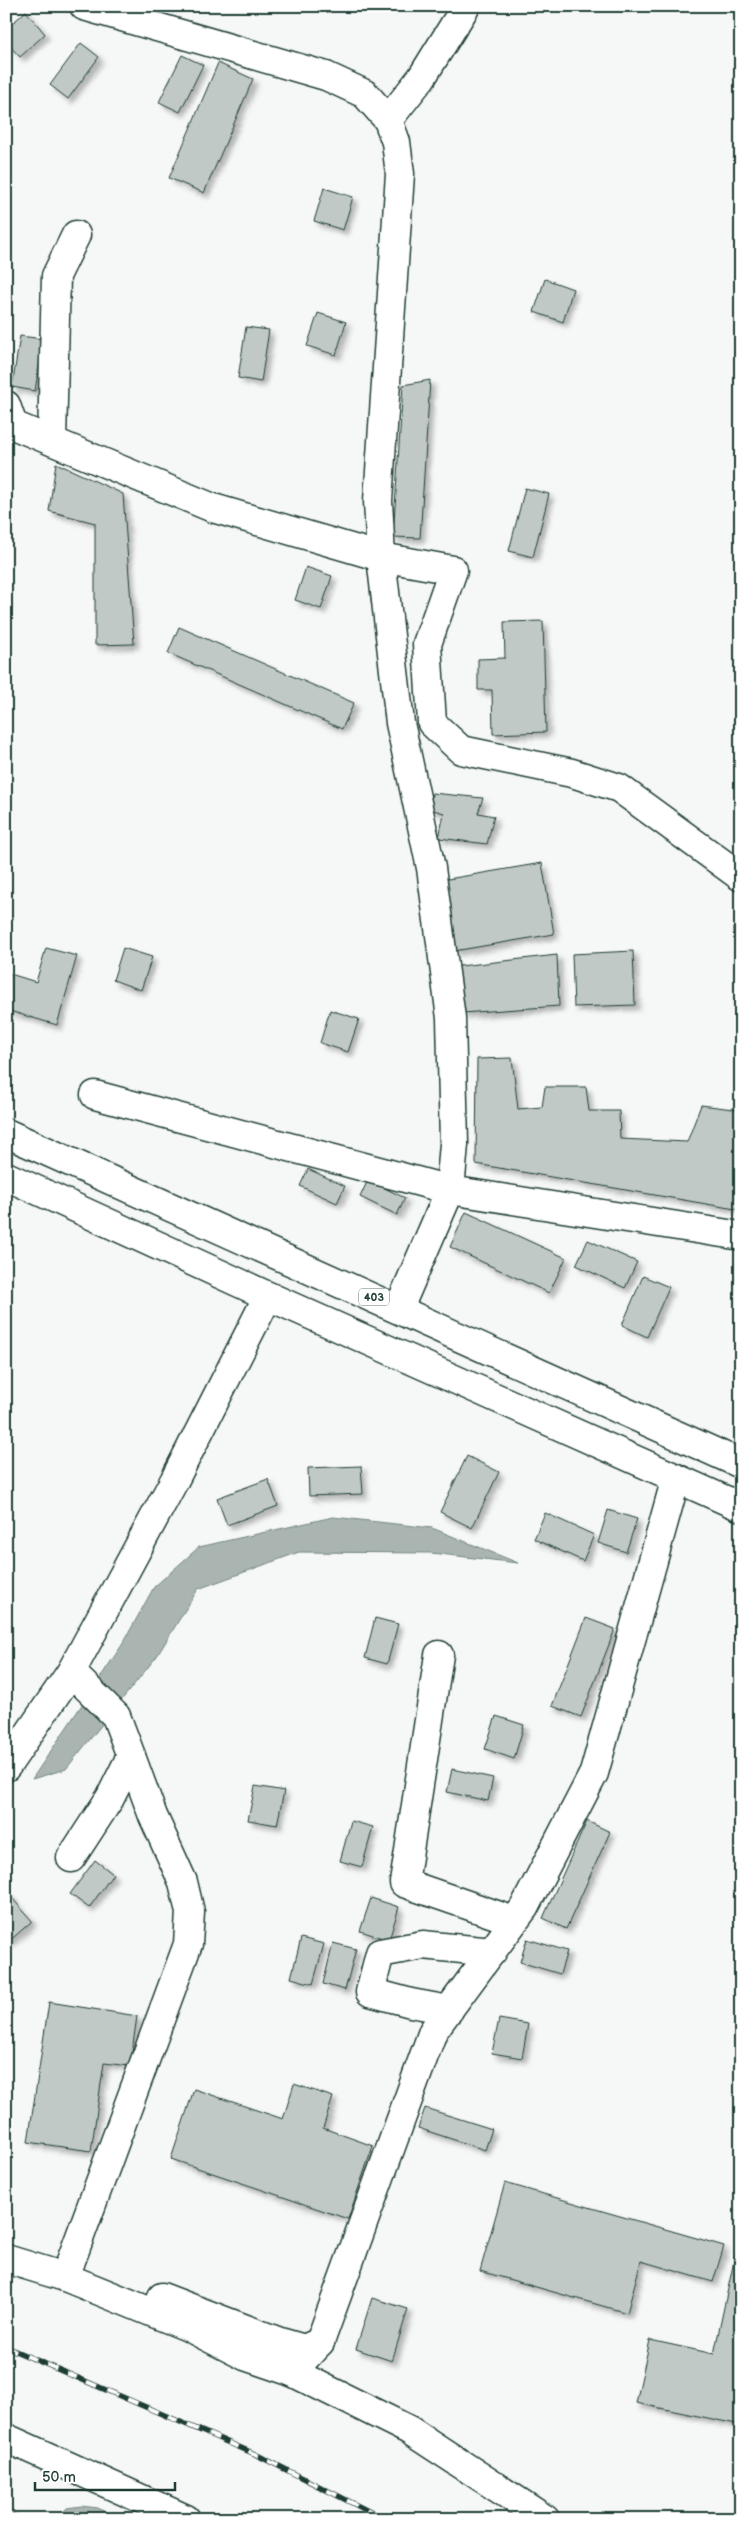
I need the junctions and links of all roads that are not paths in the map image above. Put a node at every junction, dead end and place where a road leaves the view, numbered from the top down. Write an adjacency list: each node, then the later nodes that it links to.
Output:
1 (84, 6): 3 (main road)
2 (466, 6): 3 (main road)
3 (388, 120): 7 (main road)
4 (76, 236): 6 (main road)
5 (6, 405): 6 (main road)
6 (52, 441): 7 (main road)
7 (381, 558): 8 (main road); 12 (main road)
8 (741, 877)
9 (94, 1094): 12 (main road)
10 (6, 1133): 15 (main road, 403)
11 (6, 1176): 14 (main road)
12 (450, 1190): 13 (main road); 15 (main road)
13 (741, 1236)
14 (268, 1296): 17 (main road); 20 (main road)
15 (399, 1308): 16 (main road, 403)
16 (741, 1464)
17 (676, 1478): 18 (main road); 24 (main road)
18 (741, 1507)
19 (439, 1655): 24 (main road)
20 (77, 1678): 21 (main road); 22 (main road)
21 (131, 1756): 23 (main road); 28 (main road)
22 (6, 1768)
23 (71, 1858)
24 (514, 1921): 25 (main road)
25 (492, 1952): 26 (main road); 26 (main road)
26 (448, 2010): 29 (main road)
27 (6, 2258): 28 (main road)
28 (68, 2268): 29 (main road); 30 (main road)
29 (320, 2342): 30 (main road)
30 (292, 2372): 33 (main road)
31 (6, 2438): 32 (main road)
32 (186, 2519)
33 (545, 2519)

